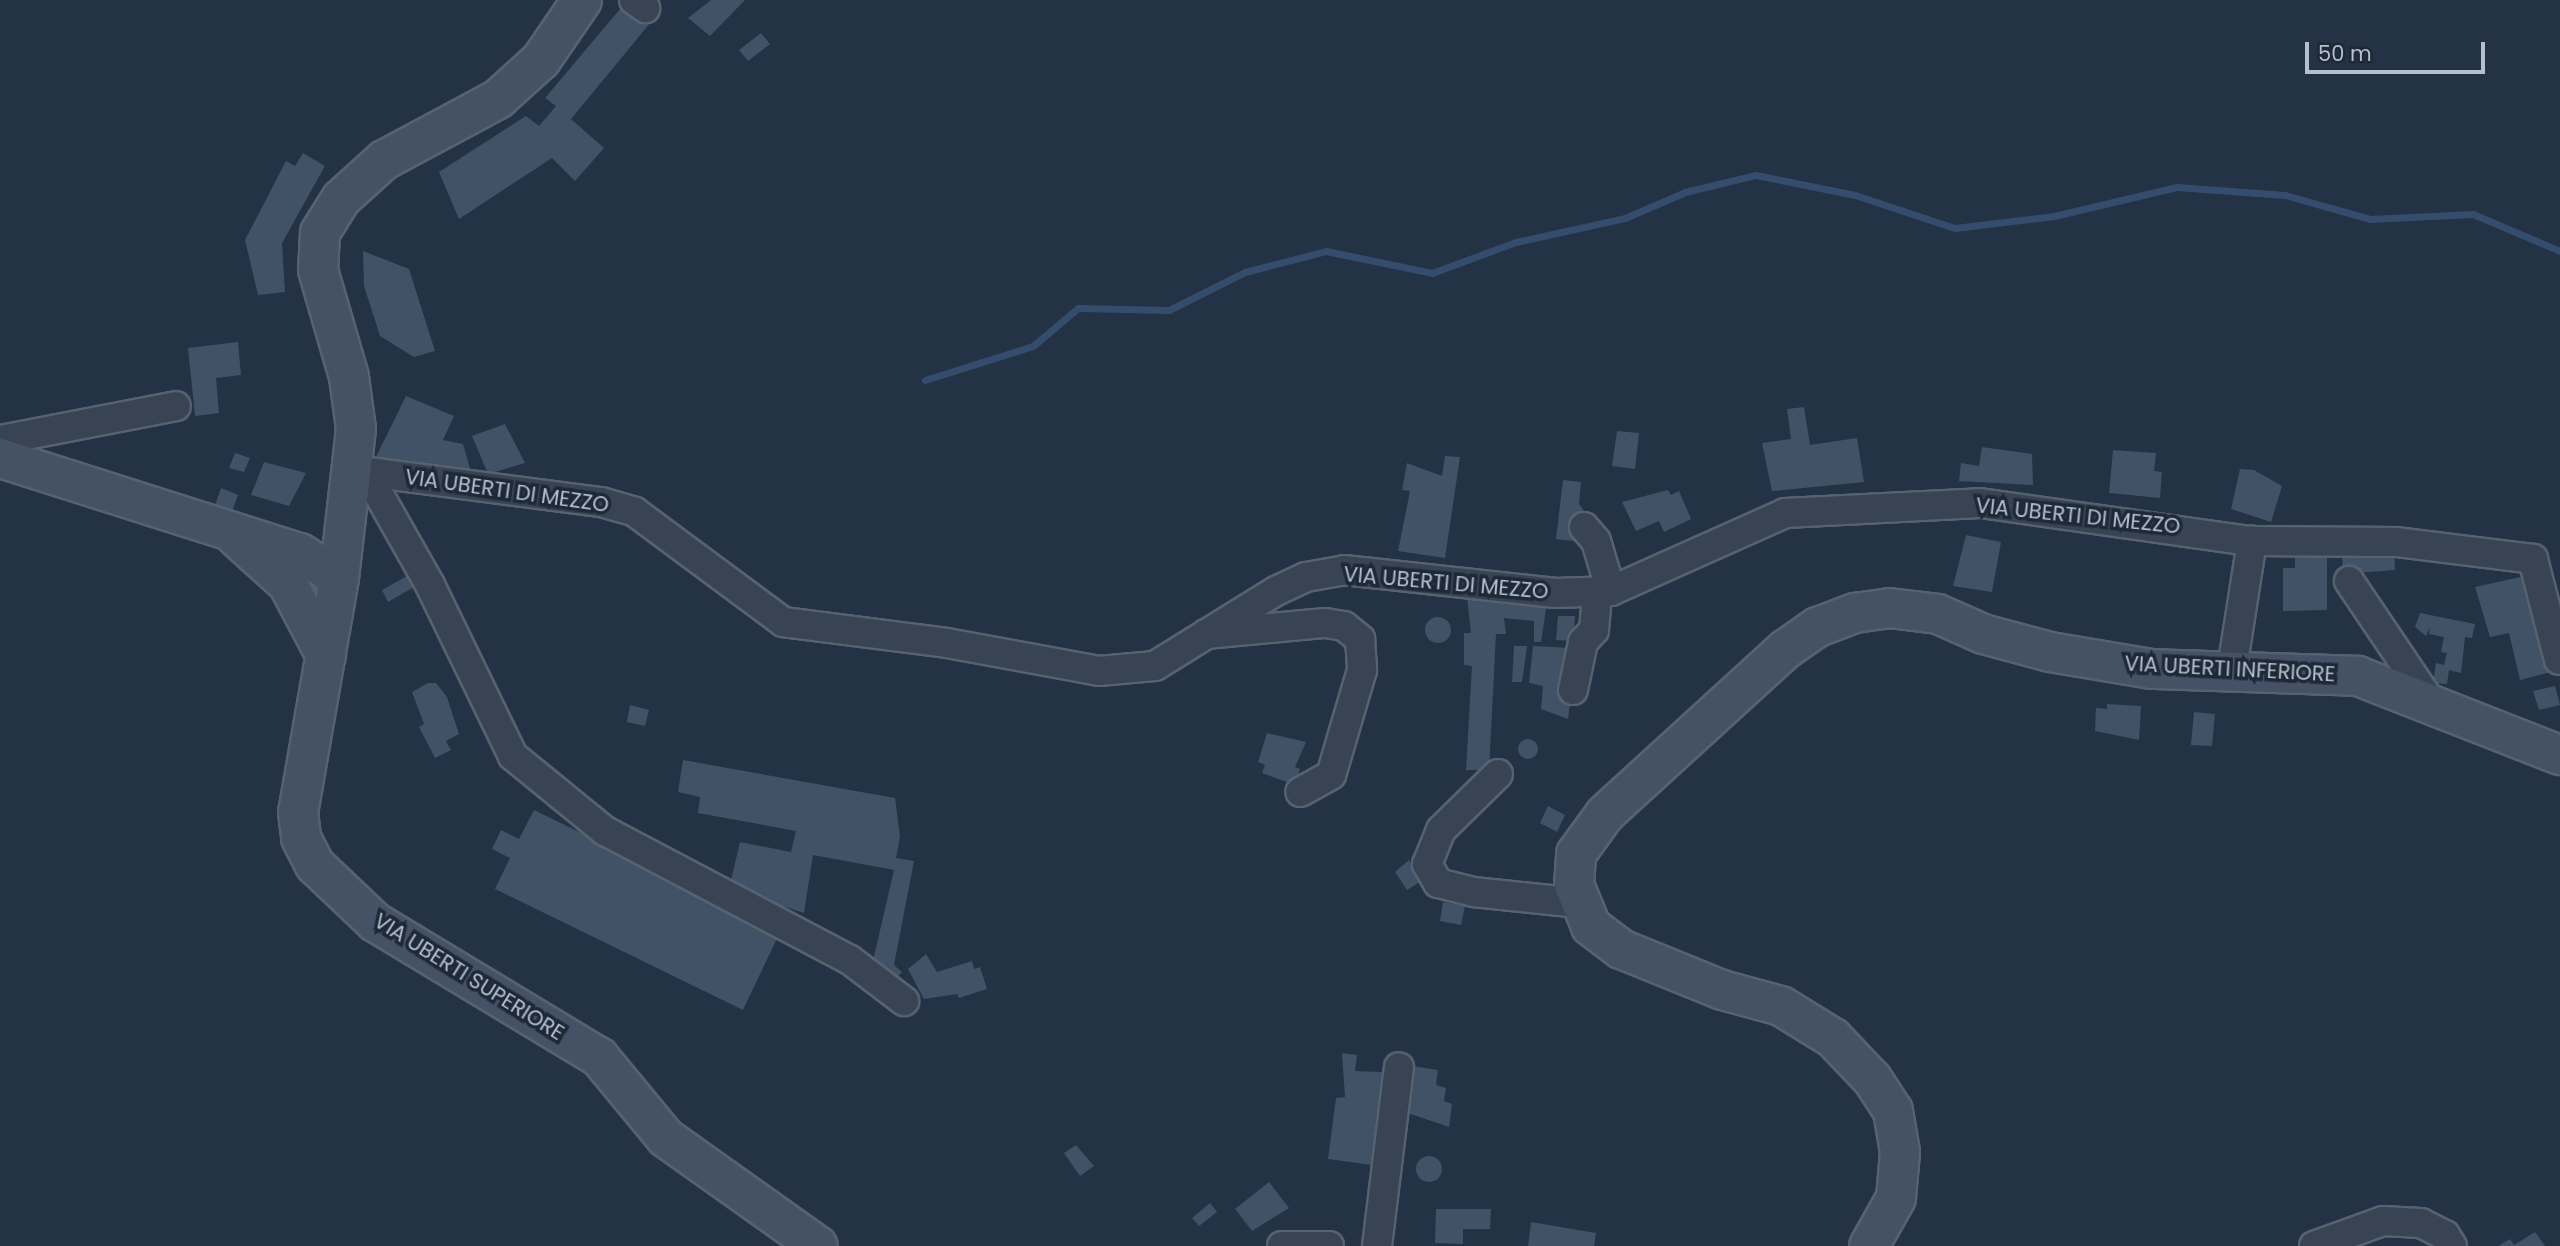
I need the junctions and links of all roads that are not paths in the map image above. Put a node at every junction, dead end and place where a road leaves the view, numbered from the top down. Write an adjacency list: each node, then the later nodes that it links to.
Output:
1 (582, 0): 5 (main road, VIA UBERTI SUPERIORE)
2 (176, 406): 3 (street)
3 (0, 440)
4 (0, 458): 8 (main road)
5 (353, 470): 6 (main road, VIA UBERTI SUPERIORE); 14 (street, VIA UBERTI DI MEZZO); 24 (street)
6 (347, 513): 8 (main road); 10 (main road, VIA UBERTI SUPERIORE)
7 (1584, 527): 13 (street)
8 (228, 530): 10 (main road); 12 (main road)
9 (2252, 541): 13 (street, VIA UBERTI DI MEZZO); 16 (street, VIA UBERTI DI MEZZO); 17 (street)
10 (339, 578): 12 (main road); 15 (main road, VIA UBERTI SUPERIORE)
11 (2349, 581): 19 (street)
12 (288, 584): 15 (main road)
13 (1604, 591): 14 (street, VIA UBERTI DI MEZZO); 18 (street)
14 (1203, 634): 22 (street)
15 (326, 656): 26 (main road, VIA UBERTI SUPERIORE)
16 (2559, 660)
17 (2232, 669): 19 (main road, VIA UBERTI INFERIORE); 23 (main road, VIA UBERTI INFERIORE)
18 (1573, 690)
19 (2430, 701): 20 (main road, VIA UBERTI INFERIORE)
20 (2560, 755)
21 (1499, 774): 23 (street)
22 (1300, 792)
23 (1579, 904): 28 (main road)
24 (904, 1001)
25 (1399, 1067): 27 (street)
26 (818, 1246)
27 (1377, 1246)
28 (1869, 1246)
29 (2314, 1246): 30 (street)
30 (2452, 1246)

